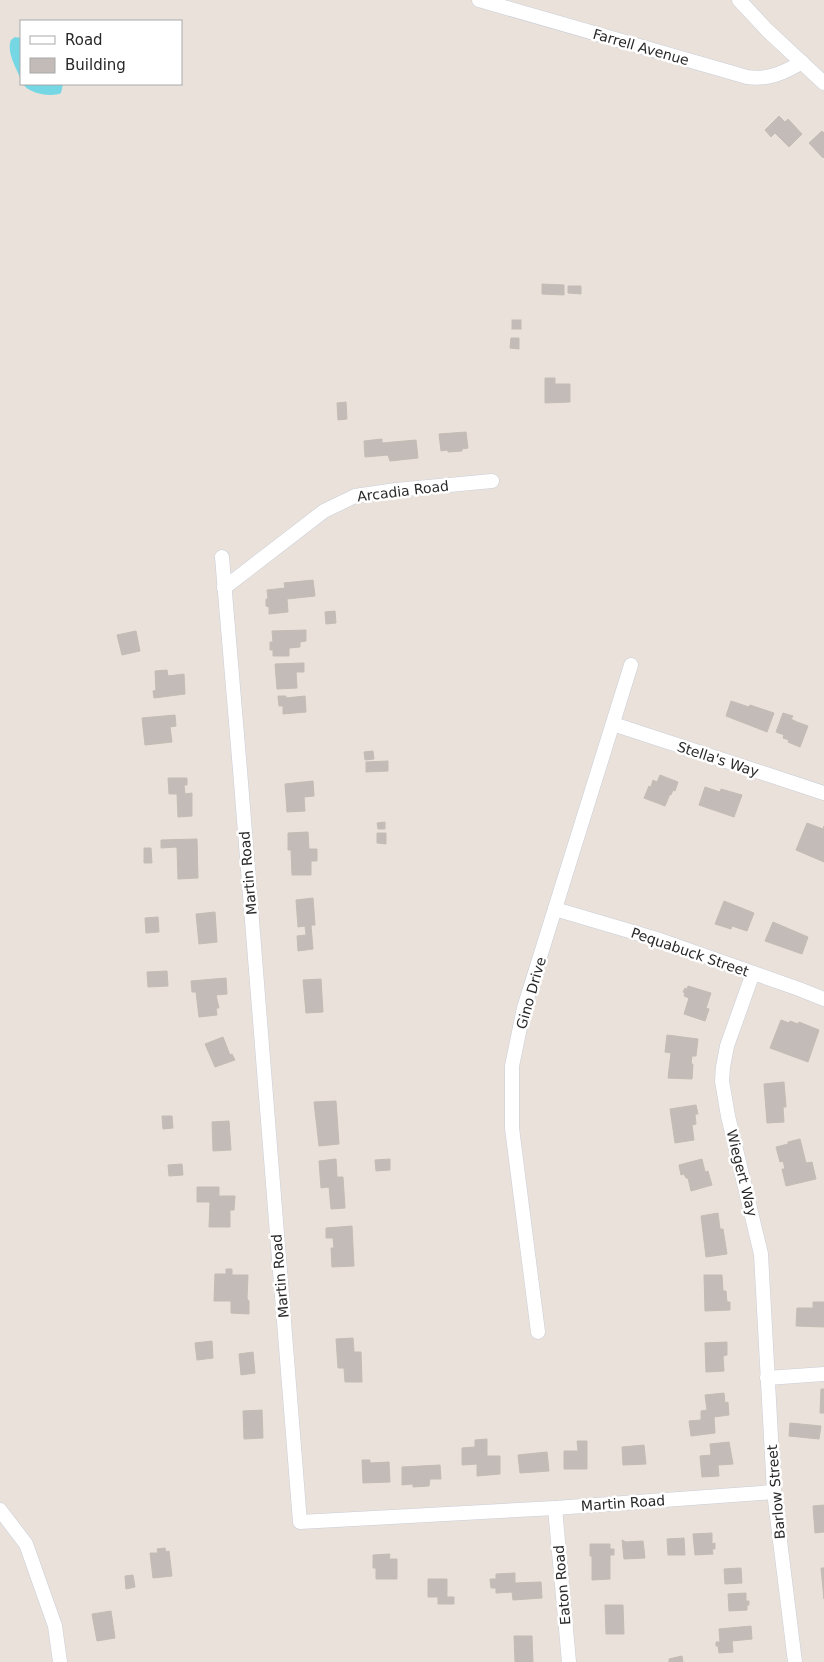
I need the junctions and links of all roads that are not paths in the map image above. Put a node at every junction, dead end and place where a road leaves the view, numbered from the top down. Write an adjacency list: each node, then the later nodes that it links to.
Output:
1 (479, 0): 3 (street, Farrell Avenue)
2 (739, 0): 3 (street)
3 (802, 62): 4 (street)
4 (824, 83)
5 (492, 481): 7 (street, Arcadia Road)
6 (222, 557): 7 (street, Martin Road)
7 (224, 588): 18 (street, Martin Road)
8 (631, 665): 9 (street, Gino Drive)
9 (613, 724): 10 (street, Stella's Way); 11 (street, Gino Drive)
10 (824, 793)
11 (555, 909): 12 (street, Pequabuck Street); 14 (street, Gino Drive)
12 (753, 973): 13 (street, Pequabuck Street); 16 (street, Wiegert Way)
13 (824, 999)
14 (538, 1332)
15 (824, 1374): 16 (street)
16 (767, 1378): 17 (street, Barlow Street)
17 (774, 1492): 18 (street, Martin Road); 22 (street, Barlow Street)
18 (556, 1508): 21 (street, Eaton Road)
19 (0, 1510): 20 (street)
20 (60, 1662)
21 (569, 1662)
22 (795, 1662)

